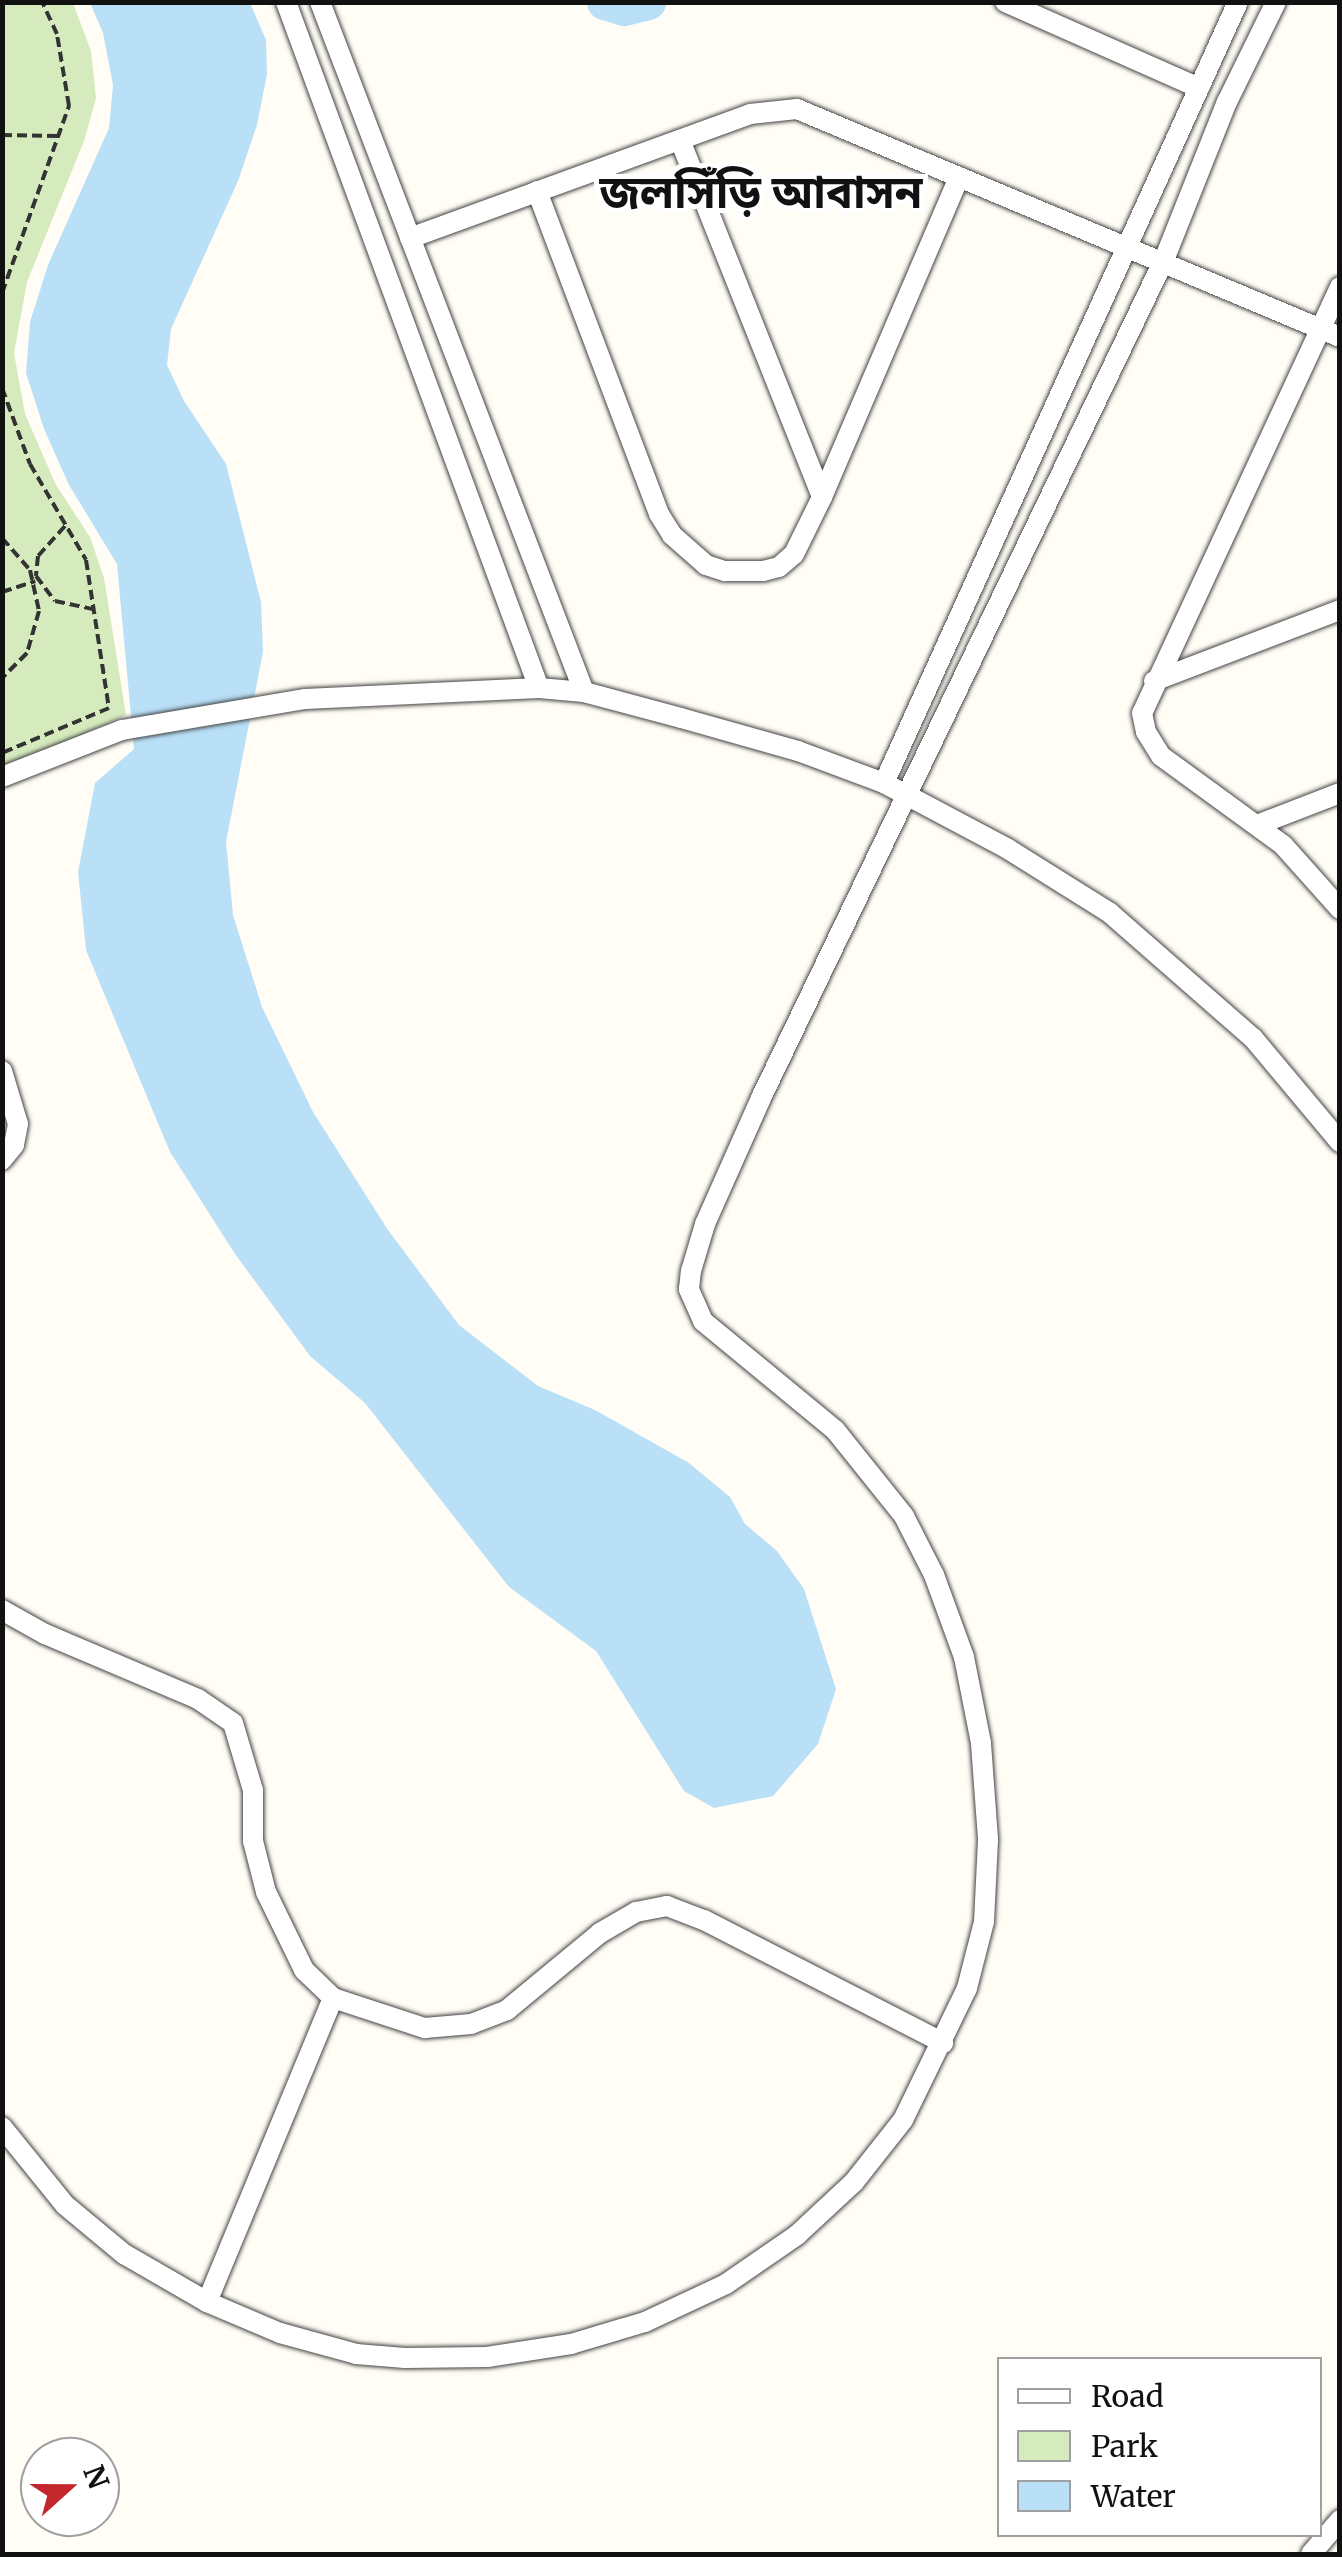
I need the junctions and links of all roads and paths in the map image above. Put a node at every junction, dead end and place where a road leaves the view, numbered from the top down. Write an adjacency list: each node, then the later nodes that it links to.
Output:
1 (42, 2): 9 (path)
2 (286, 2): 29 (street)
3 (320, 2): 13 (street)
4 (1005, 2): 7 (street)
5 (1238, 2): 7 (street)
6 (1276, 2): 15 (street)
7 (1199, 88): 14 (street)
8 (2, 136): 9 (path)
9 (58, 136): 17 (path)
10 (680, 140): 11 (street); 12 (street); 20 (street)
11 (959, 178): 14 (street); 20 (street)
12 (537, 192): 13 (street); 20 (street)
13 (410, 238): 30 (street)
14 (1129, 245): 15 (street); 33 (street)
15 (1164, 260): 18 (street); 35 (street)
16 (1340, 288): 18 (street)
17 (2, 293)
18 (1330, 332): 28 (street)
19 (2, 388): 21 (path)
20 (822, 497)
21 (65, 526): 25 (path); 25 (path)
22 (2, 538): 23 (path)
23 (35, 581): 24 (path); 27 (path)
24 (2, 592)
25 (94, 609): 31 (path)
26 (1340, 610): 28 (street)
27 (2, 678)
28 (1154, 681): 36 (street)
29 (539, 688): 30 (street); 32 (street)
30 (584, 692): 33 (street)
31 (2, 753)
32 (2, 777)
33 (884, 783): 35 (street)
34 (1340, 793): 36 (street)
35 (910, 796): 39 (street); 43 (street)
36 (1258, 825): 37 (street)
37 (1340, 909)
38 (2, 1070): 40 (street)
39 (1340, 1142)
40 (2, 1160)
41 (2, 1610): 42 (street)
42 (333, 1998): 43 (street); 45 (street)
43 (943, 2043): 45 (street)
44 (2, 2127): 45 (street)
45 (207, 2302)
46 (1340, 2520): 47 (street)
47 (1311, 2554)

